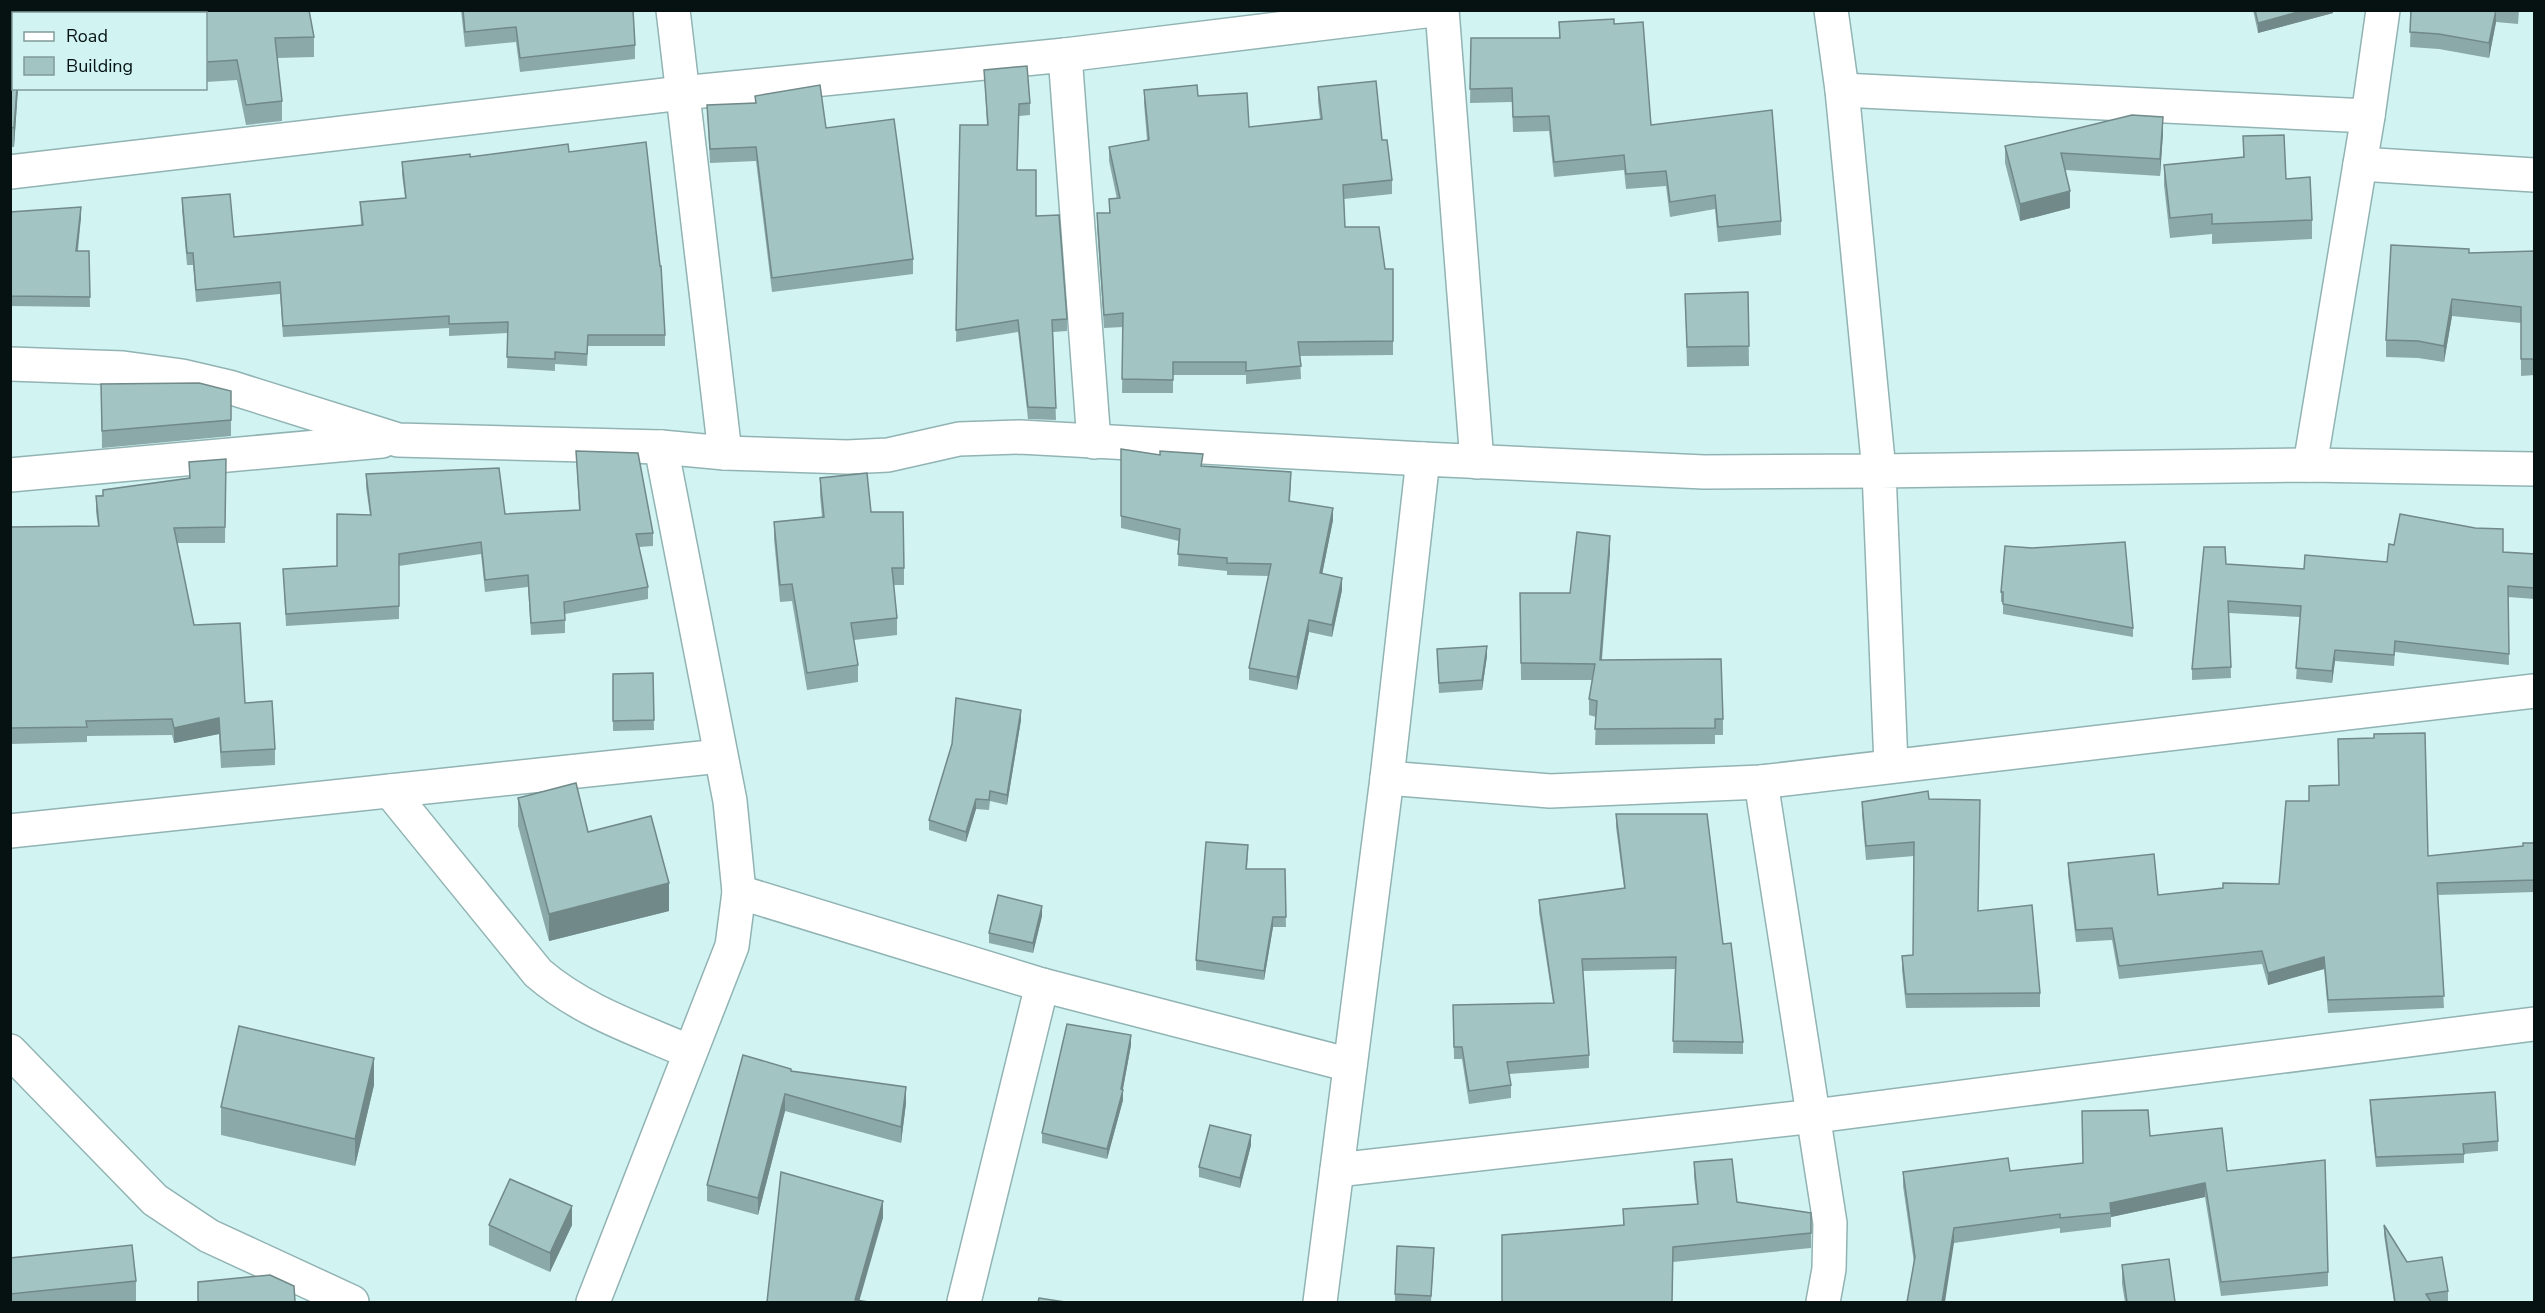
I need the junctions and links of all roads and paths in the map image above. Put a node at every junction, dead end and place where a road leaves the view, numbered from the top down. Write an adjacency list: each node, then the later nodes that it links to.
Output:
1 (673, 10): 8 (street)
2 (1433, 10): 6 (street)
3 (1442, 10): 19 (street)
4 (1831, 10): 7 (street)
5 (2383, 10): 9 (street)
6 (1065, 55): 8 (street); 15 (street)
7 (1842, 90): 9 (street); 22 (street)
8 (682, 93): 11 (street); 17 (street)
9 (2368, 116): 10 (street)
10 (2360, 164): 12 (street); 20 (street)
11 (10, 172)
12 (2535, 174)
13 (10, 364): 14 (street)
14 (398, 440): 16 (street); 23 (street)
15 (1094, 442): 17 (street); 18 (street)
16 (661, 447): 17 (street); 25 (street)
17 (725, 453)
18 (1423, 459): 19 (street); 27 (street)
19 (1477, 462): 22 (street)
20 (2310, 465): 21 (street); 22 (street)
21 (2535, 469)
22 (1879, 471): 26 (street)
23 (10, 475)
24 (2535, 691): 26 (street)
25 (720, 756): 29 (street); 31 (street)
26 (1891, 765): 28 (street)
27 (1387, 778): 28 (street); 36 (street)
28 (1761, 782): 37 (street)
29 (390, 791): 30 (street); 35 (street)
30 (10, 831)
31 (739, 891): 32 (street); 35 (street)
32 (1042, 985): 36 (street); 42 (street)
33 (2535, 1024): 37 (street)
34 (10, 1051): 39 (street)
35 (690, 1052): 41 (street)
36 (1350, 1065): 38 (street)
37 (1815, 1116): 38 (street); 44 (street)
38 (1337, 1170): 43 (street)
39 (321, 1296): 40 (street)
40 (352, 1302)
41 (592, 1302)
42 (964, 1302)
43 (1320, 1302)
44 (1823, 1302)

